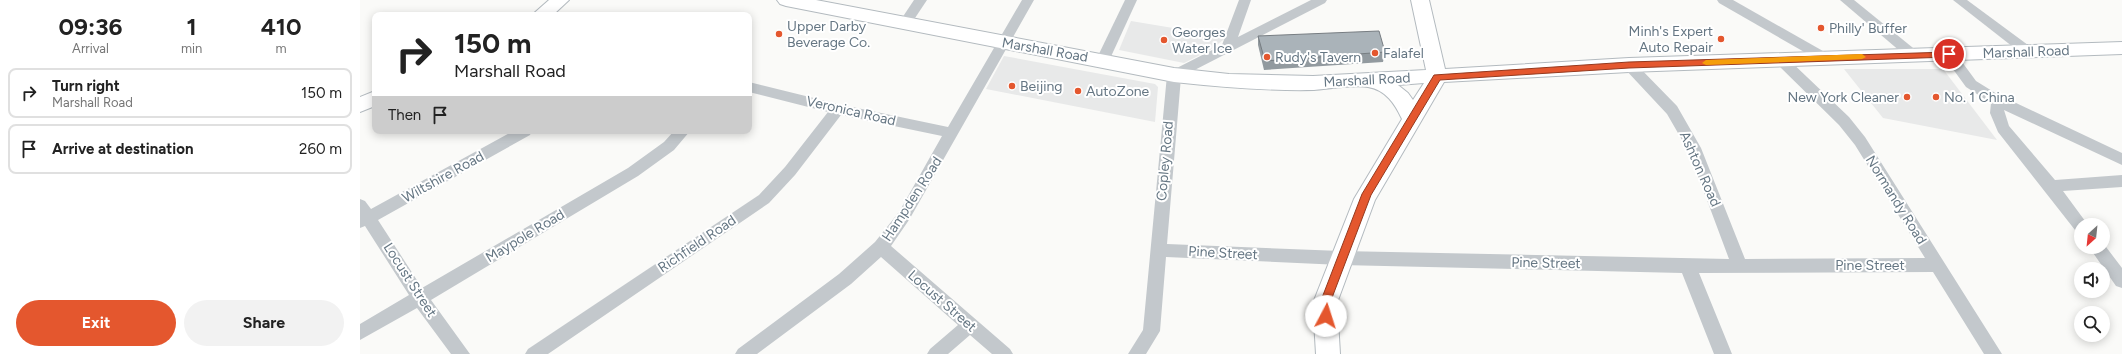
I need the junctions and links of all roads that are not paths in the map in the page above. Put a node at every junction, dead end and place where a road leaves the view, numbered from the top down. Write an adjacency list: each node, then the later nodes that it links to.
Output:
1 (786, 0): 11 (main road, Marshall Road)
2 (921, 0): 12 (street)
3 (1028, 0): 13 (street, Hampden Road)
4 (1132, 0): 20 (street)
5 (1245, 0): 15 (street)
6 (1321, 0): 15 (street)
7 (1420, 0): 24 (main road)
8 (1723, 0): 19 (street)
9 (1846, 0): 18 (street)
10 (1959, 0): 16 (street)
11 (813, 3): 12 (main road, Marshall Road)
12 (904, 24): 13 (main road, Marshall Road)
13 (1004, 42): 20 (main road, Marshall Road); 32 (street, Hampden Road)
14 (2122, 48): 16 (main road, Marshall Road)
15 (1227, 49): 23 (street)
16 (2027, 51): 17 (main road, Marshall Road)
17 (1949, 54): 18 (main road, Marshall Road); 28 (street)
18 (1913, 55): 19 (main road, Marshall Road)
19 (1825, 58): 21 (main road, Marshall Road)
20 (1104, 60): 23 (main road, Marshall Road)
21 (1781, 60): 22 (main road, Marshall Road); 45 (street, Normandy Road)
22 (1629, 65): 24 (main road, Marshall Road); 44 (street, Ashton Road)
23 (1174, 75): 25 (main road, Marshall Road); 41 (street, Copley Road)
24 (1437, 77): 25 (main road, Marshall Road); 31 (main road)
25 (1371, 80): 31 (main road)
26 (752, 88): 30 (street, Veronica Road)
27 (372, 99): 29 (main road)
28 (1998, 101): 35 (street); 37 (street)
29 (360, 105)
30 (838, 109): 32 (street, Veronica Road); 52 (street, Richfield Road)
31 (1412, 118): 43 (main road)
32 (953, 133): 40 (street, Hampden Road)
33 (520, 134): 38 (street, Wiltshire Road)
34 (680, 134): 48 (street, Maypole Road)
35 (2122, 159)
36 (2122, 181): 37 (street)
37 (2051, 186): 39 (street)
38 (363, 215): 48 (street, Locust Street)
39 (2075, 218)
40 (881, 247): 49 (street, Locust Street); 53 (street, Hampden Road)
41 (1157, 250): 43 (street, Pine Street); 56 (street, Copley Road)
42 (2102, 254): 47 (street)
43 (1341, 258): 46 (street, Pine Street); 57 (main road)
44 (1739, 265): 45 (street, Pine Street); 46 (street, Pine Street)
45 (1936, 265): 59 (street, Normandy Road)
46 (1688, 266): 58 (street)
47 (2122, 281)
48 (420, 298): 50 (street, Maypole Road); 51 (street, Locust Street)
49 (970, 325): 54 (street); 55 (street, Locust Street)
50 (360, 334)
51 (461, 354)
52 (534, 354)
53 (744, 354)
54 (936, 354)
55 (1004, 354)
56 (1137, 354)
57 (1328, 354)
58 (1723, 354)
59 (1993, 354)

